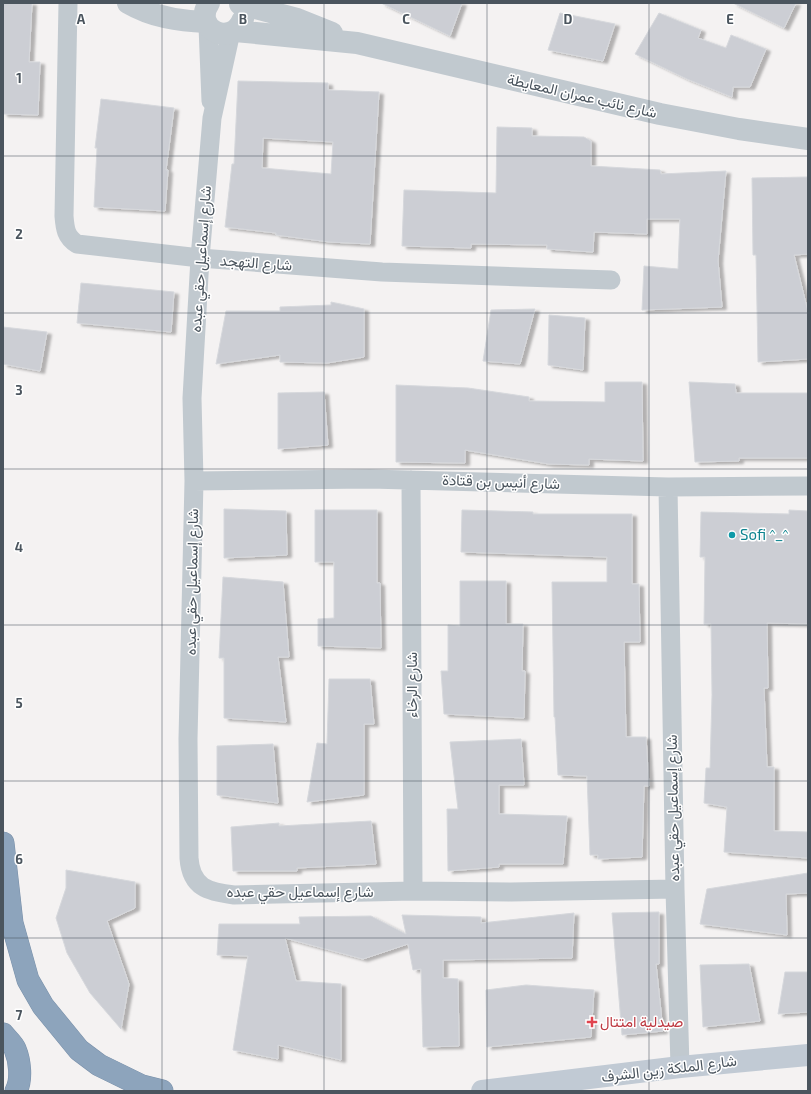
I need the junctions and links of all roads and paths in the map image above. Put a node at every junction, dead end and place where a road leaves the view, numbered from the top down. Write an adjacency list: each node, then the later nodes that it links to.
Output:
1 (68, 3): 9 (street, شارع التهجد)
2 (128, 3): 4 (street)
3 (240, 4): 5 (street); 6 (street, شارع نائب عمران المعايطة)
4 (208, 17): 5 (street, شارع نائب عمران المعايطة); 7 (street, شارع إسماعيل حقي عبده)
5 (233, 32): 6 (street, شارع نائب عمران المعايطة); 7 (street, شارع إسماعيل حقي عبده)
6 (357, 43): 8 (street, شارع نائب عمران المعايطة)
7 (212, 118): 9 (street, شارع إسماعيل حقي عبده)
8 (808, 139)
9 (200, 258): 10 (street, شارع التهجد); 12 (street, شارع إسماعيل حقي عبده)
10 (610, 280)
11 (411, 480): 12 (street, شارع أنيس بن قتادة); 14 (street, شارع أنيس بن قتادة); 17 (street, شارع الرخاء)
12 (194, 481): 17 (street, شارع إسماعيل حقي عبده)
13 (808, 486): 14 (street, شارع أنيس بن قتادة)
14 (668, 487): 16 (street, شارع إسماعيل حقي عبده)
15 (3, 843): 22 (highway)
16 (675, 889): 17 (street, شارع إسماعيل حقي عبده); 20 (street)
17 (413, 891)
18 (3, 1034): 21 (highway)
19 (808, 1054): 20 (main road, شارع الملكة زين الشرف)
20 (680, 1067): 23 (main road, شارع الملكة زين الشرف)
21 (16, 1091)
22 (162, 1091)
23 (482, 1091)

